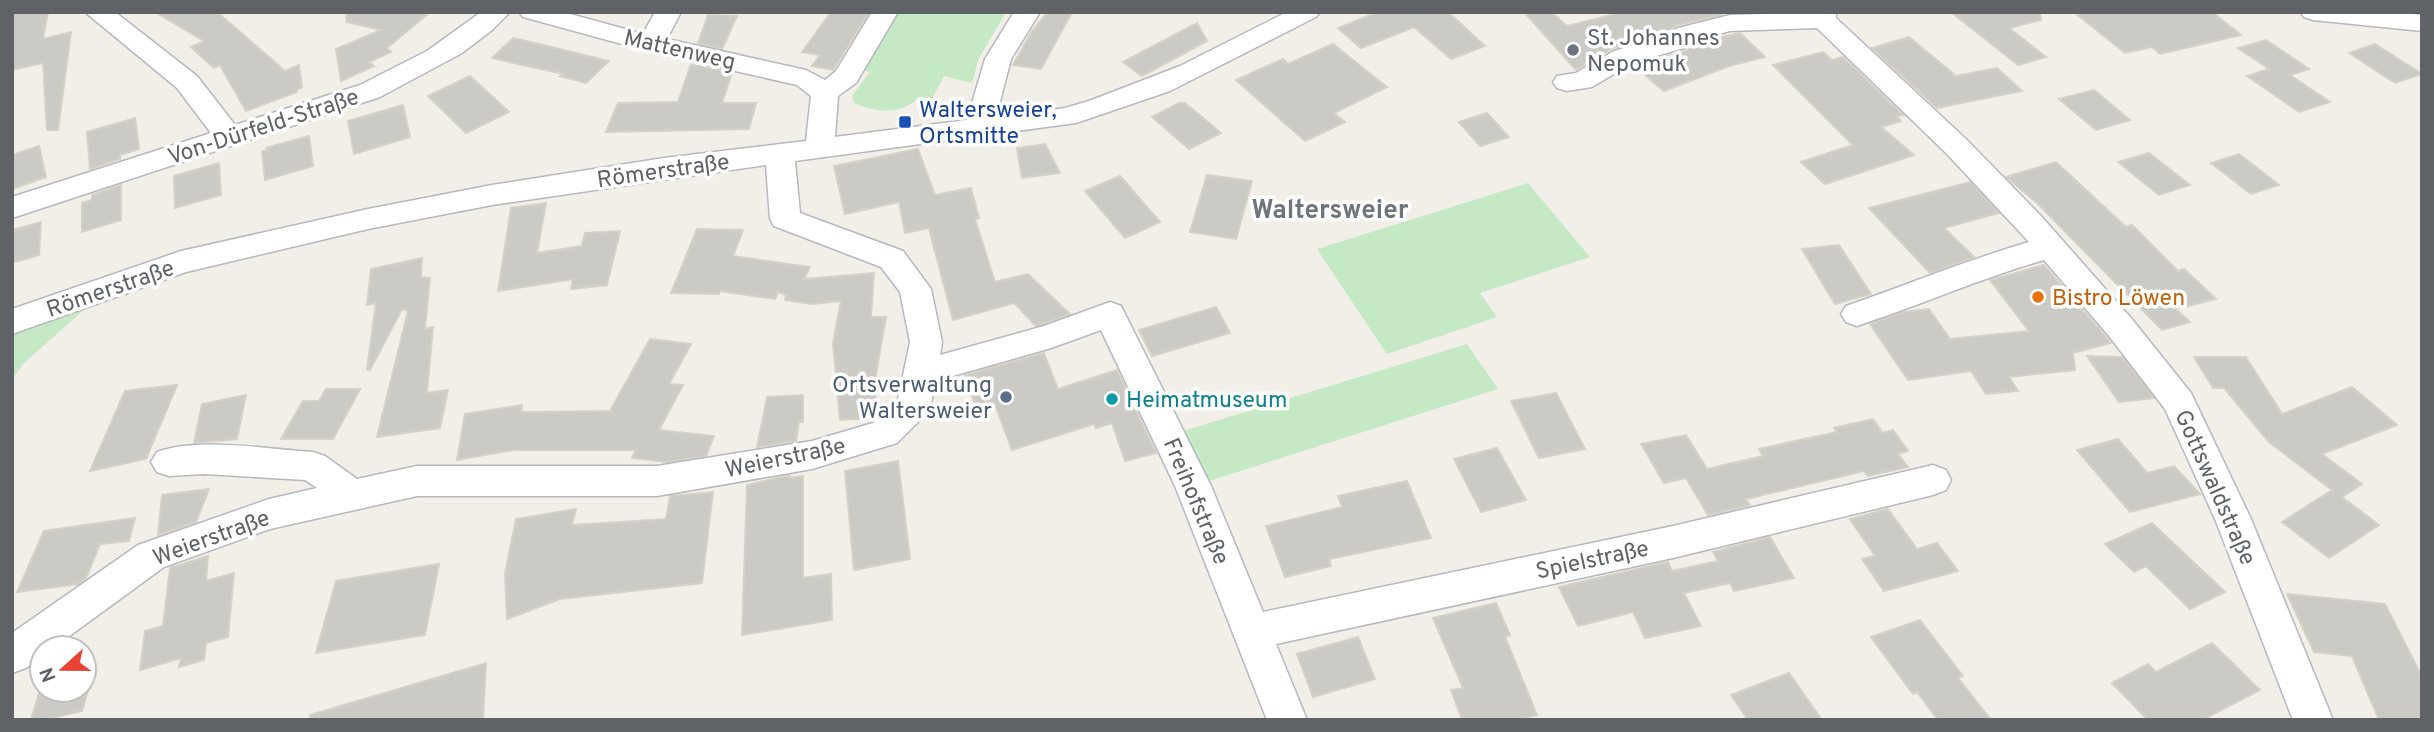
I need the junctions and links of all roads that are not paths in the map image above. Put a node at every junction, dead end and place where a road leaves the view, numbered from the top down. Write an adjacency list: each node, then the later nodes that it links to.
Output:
1 (99, 12): 15 (street)
2 (497, 12): 15 (street, Von-Dürfeld-Straße)
3 (532, 12): 11 (street, Mattenweg)
4 (668, 12): 11 (street)
5 (885, 12): 13 (street)
6 (1027, 12): 14 (street)
7 (1307, 12): 14 (street, Römerstraße)
8 (2313, 12): 10 (street)
9 (1820, 15): 12 (street); 19 (street, Gottswaldstraße)
10 (2422, 23)
11 (651, 44): 13 (street, Mattenweg)
12 (1567, 82)
13 (825, 93): 16 (street)
14 (979, 129): 16 (street, Römerstraße)
15 (229, 136): 18 (street, Von-Dürfeld-Straße)
16 (819, 149): 17 (street, Römerstraße)
17 (780, 154): 21 (street, Römerstraße); 22 (street, Weierstraße)
18 (12, 208)
19 (2051, 247): 20 (street); 29 (street, Gottswaldstraße)
20 (1857, 314)
21 (12, 322)
22 (920, 373): 25 (street, Weierstraße); 26 (street, Freihofstraße)
23 (169, 462): 25 (street)
24 (1933, 480): 26 (street, Spielstraße)
25 (353, 496): 27 (street, Weierstraße)
26 (1250, 632): 28 (street, Freihofstraße)
27 (12, 654)
28 (1287, 720)
29 (2313, 720)

